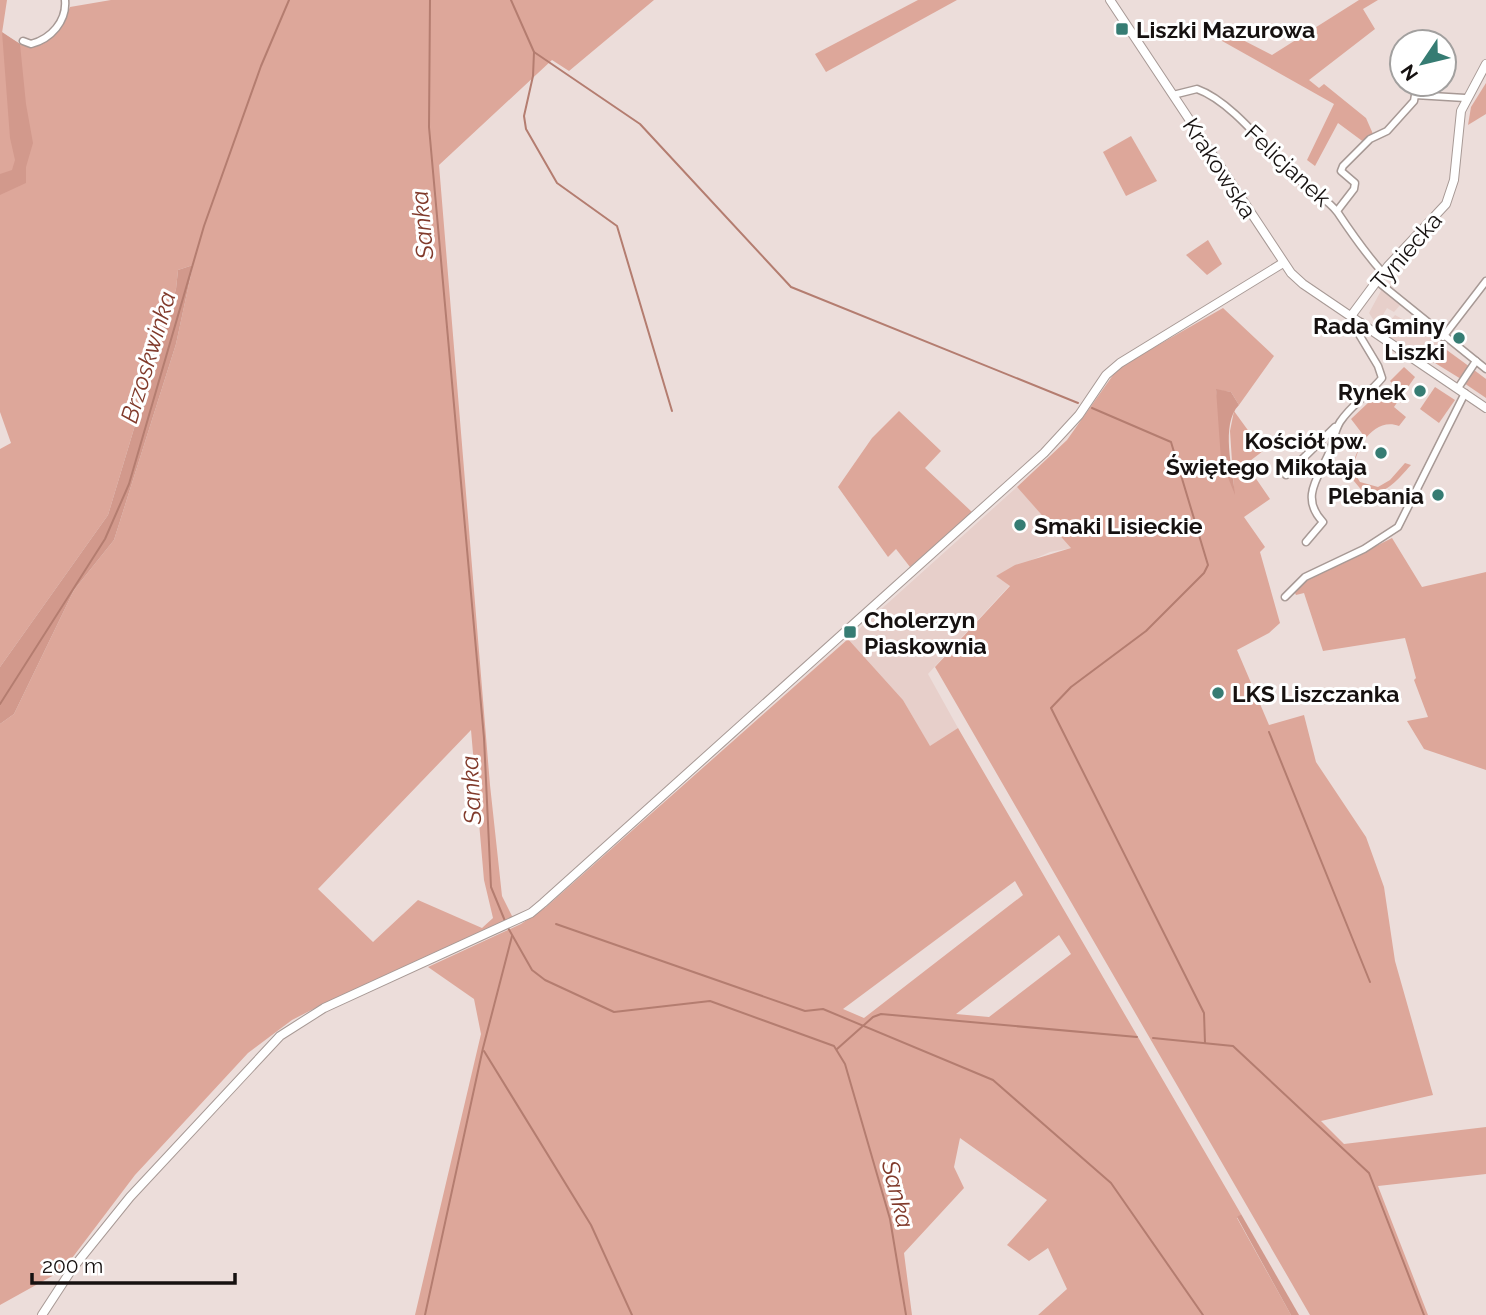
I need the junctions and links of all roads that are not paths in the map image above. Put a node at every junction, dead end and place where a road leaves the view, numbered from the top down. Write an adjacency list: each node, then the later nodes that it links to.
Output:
1 (65, 0): 3 (street)
2 (1110, 0): 5 (street, Krakowska)
3 (23, 41)
4 (1485, 70): 6 (street, Tyniecka)
5 (1173, 95): 7 (street, Felicjanek); 8 (street, Krakowska)
6 (1465, 98): 7 (street); 9 (street, Tyniecka)
7 (1337, 211): 9 (street, Felicjanek)
8 (1283, 263): 12 (street, Krakowska); 23 (street)
9 (1383, 272): 10 (street, Tyniecka)
10 (1377, 281): 12 (street, Tyniecka); 14 (street)
11 (1486, 281): 14 (street)
12 (1351, 316): 13 (street, Krakowska)
13 (1361, 323): 17 (street, Krakowska); 19 (street)
14 (1443, 337): 15 (street)
15 (1476, 361): 16 (street); 17 (street)
16 (1486, 369)
17 (1461, 391): 18 (street, Krakowska); 22 (street)
18 (1486, 408)
19 (1339, 424): 20 (street); 21 (street)
20 (1286, 475)
21 (1306, 542)
22 (1285, 597)
23 (42, 1315)

